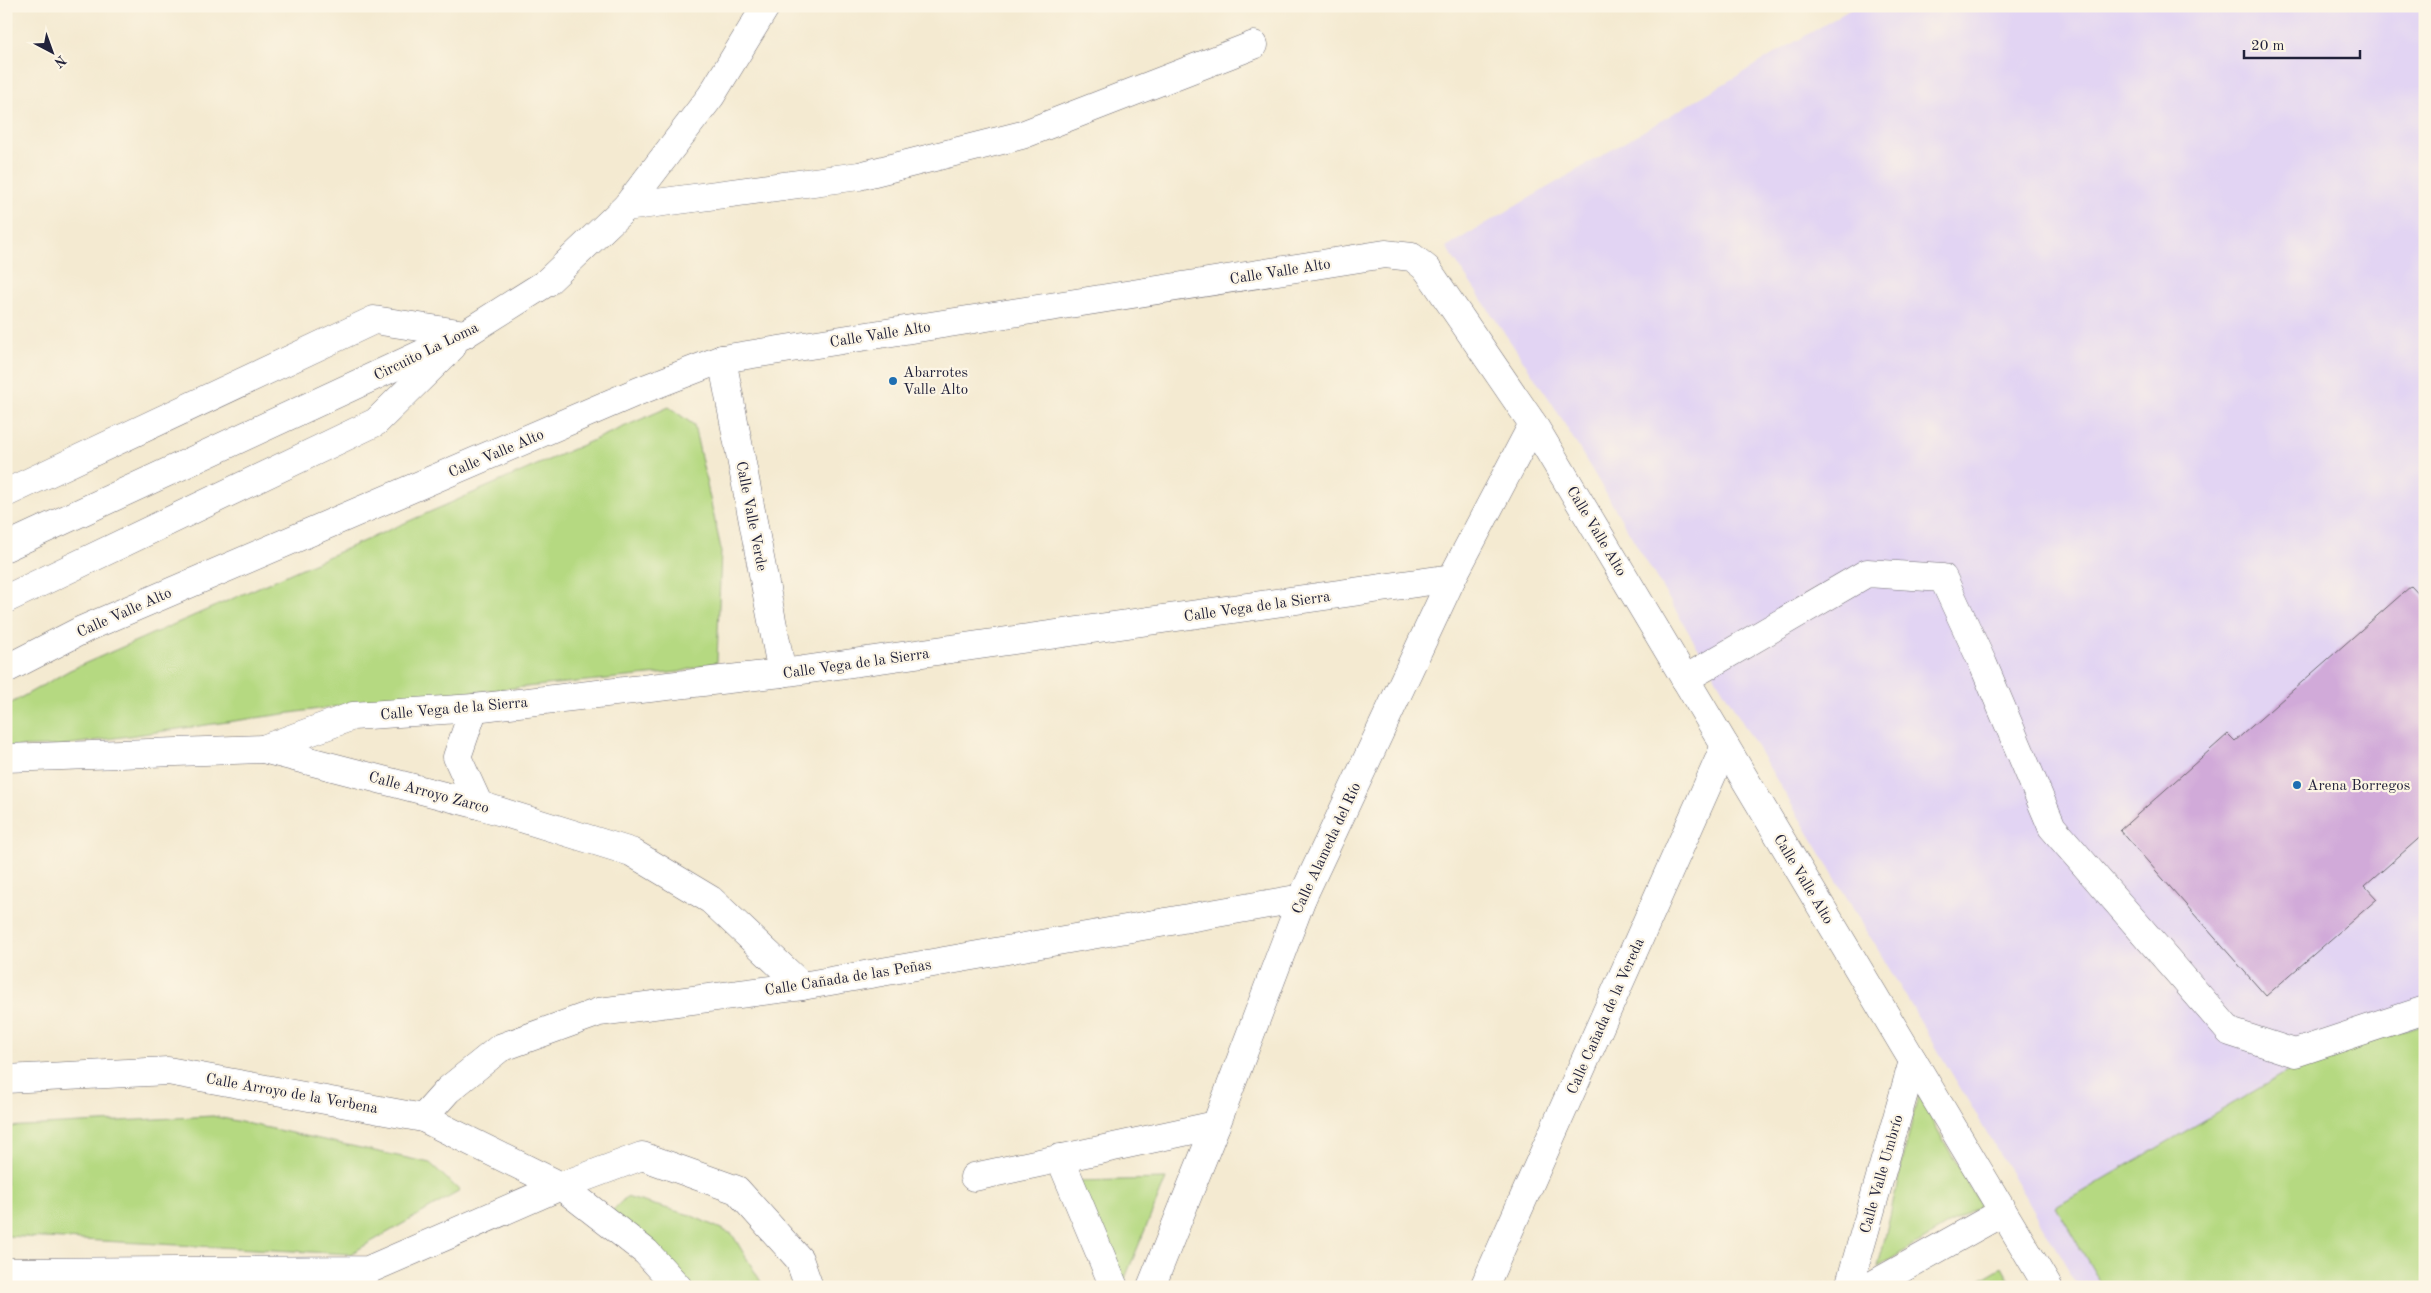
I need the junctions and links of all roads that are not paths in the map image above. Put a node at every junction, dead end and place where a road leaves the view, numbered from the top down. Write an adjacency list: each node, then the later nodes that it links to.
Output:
1 (766, 6): 3 (street, Circuito La Loma)
2 (1254, 44): 3 (street)
3 (626, 207): 4 (street, Circuito La Loma)
4 (465, 334): 7 (street); 8 (street, Circuito La Loma); 10 (street)
5 (722, 358): 6 (street, Calle Valle Alto); 11 (street, Calle Valle Alto); 12 (street, Calle Valle Verde)
6 (1533, 424): 9 (street, Calle Alameda del Río); 13 (street, Calle Valle Alto)
7 (6, 492)
8 (6, 546)
9 (1452, 578): 12 (street, Calle Vega de la Sierra); 19 (street, Calle Alameda del Río)
10 (6, 599)
11 (6, 669)
12 (782, 674): 14 (street, Calle Vega de la Sierra)
13 (1685, 680): 15 (street, Calle Valle Alto); 21 (street)
14 (474, 708): 16 (street, Calle Vega de la Sierra); 18 (street)
15 (1725, 746): 22 (street, Calle Valle Alto); 35 (street, Calle Cañada de la Vereda)
16 (263, 749): 17 (street, Calle Arroyo Zarco); 18 (street, Calle Arroyo Zarco)
17 (6, 758)
18 (479, 805): 20 (street, Calle Arroyo Zarco)
19 (1302, 898): 20 (street, Calle Cañada de las Peñas); 25 (street, Calle Alameda del Río)
20 (802, 986): 24 (street, Calle Cañada de las Peñas)
21 (2425, 1010)
22 (1913, 1061): 29 (street, Calle Valle Alto); 36 (street, Calle Valle Umbrío)
23 (6, 1079): 24 (street, Calle Arroyo de la Verbena)
24 (423, 1118): 28 (street, Calle Arroyo de la Verbena)
25 (1216, 1125): 26 (street); 34 (street, Calle Alameda del Río)
26 (1060, 1158): 27 (street); 33 (street)
27 (974, 1176)
28 (561, 1186): 30 (street); 31 (street, Calle Arroyo de la Verbena); 32 (street)
29 (2003, 1212): 37 (street); 38 (street, Calle Valle Alto)
30 (6, 1272)
31 (678, 1287)
32 (808, 1287)
33 (1114, 1287)
34 (1151, 1287)
35 (1484, 1287)
36 (1849, 1287)
37 (1869, 1287)
38 (2048, 1287)

